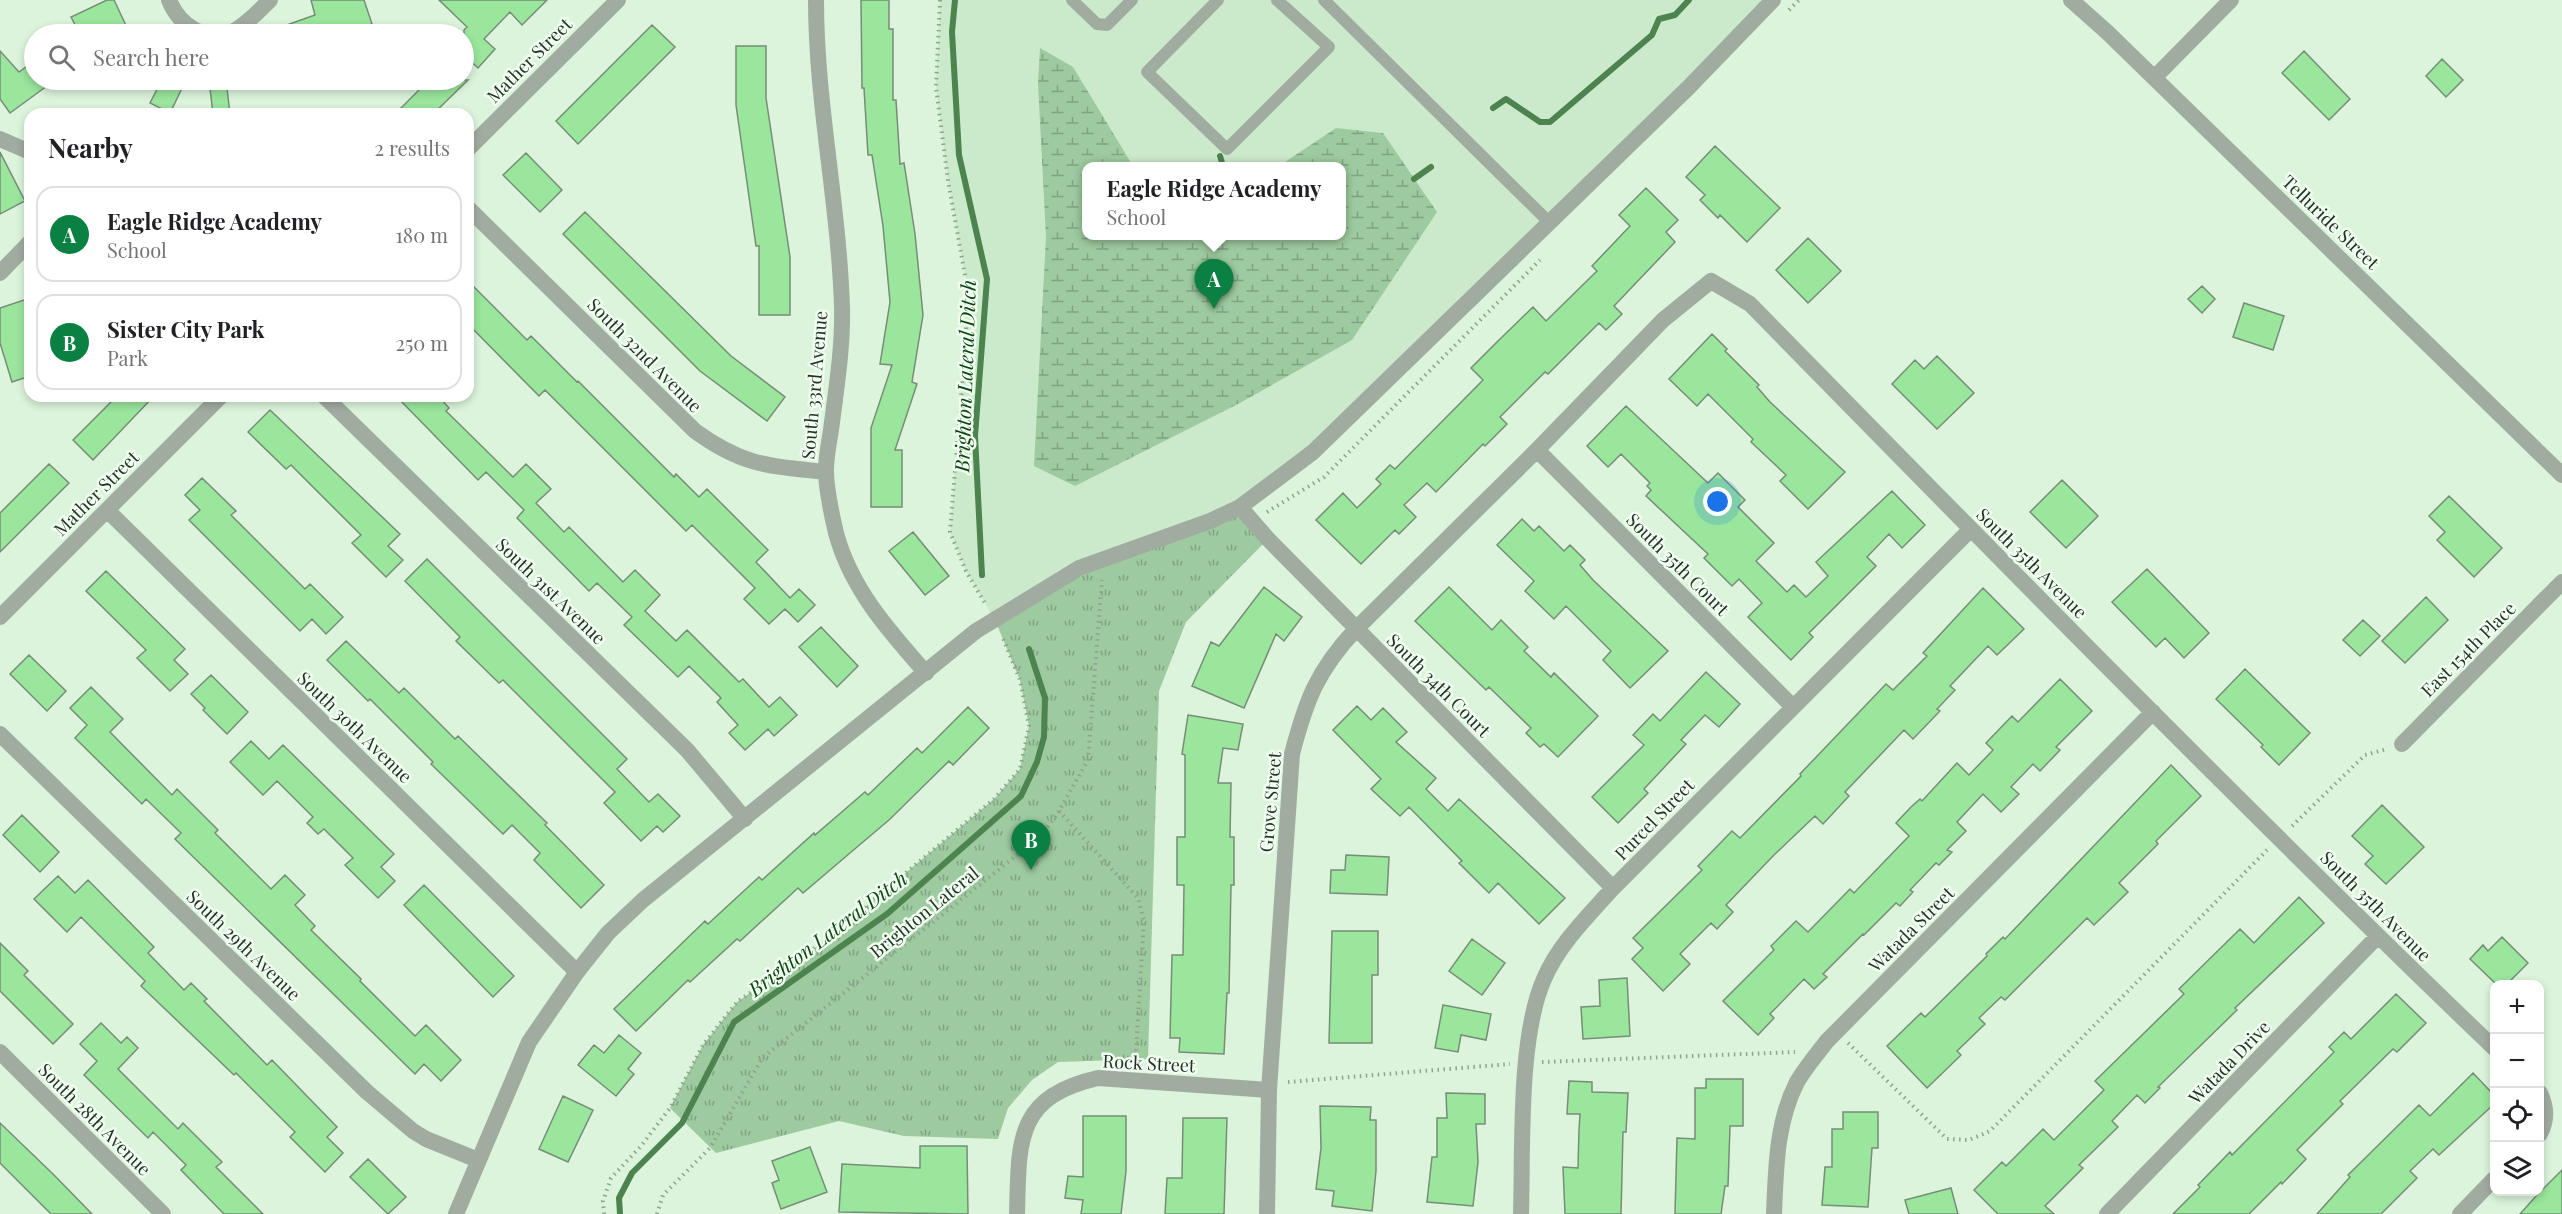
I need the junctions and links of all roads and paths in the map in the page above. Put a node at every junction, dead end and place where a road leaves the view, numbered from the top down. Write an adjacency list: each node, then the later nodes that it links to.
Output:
1 (169, 0): 13 (street)
2 (270, 0): 14 (street)
3 (618, 0): 17 (street, Mather Street)
4 (816, 0): 26 (street, South 33rd Avenue)
5 (1072, 0): 6 (lane)
6 (1132, 0)
7 (1218, 0): 8 (lane)
8 (1277, 0)
9 (1773, 0): 20 (street)
10 (2071, 0): 15 (street, Telluride Street)
11 (2231, 0): 15 (street)
12 (1328, 1): 20 (lane)
13 (187, 24)
14 (244, 24)
15 (2154, 78): 27 (street, Telluride Street)
16 (0, 139): 18 (street)
17 (474, 143)
18 (24, 149)
19 (474, 214): 26 (street, South 32nd Avenue)
20 (1550, 224): 28 (street)
21 (24, 248): 22 (street)
22 (0, 273)
23 (215, 402): 29 (street, Mather Street)
24 (330, 402): 41 (street, South 31st Avenue)
25 (1537, 450): 30 (street, South 35th Avenue); 34 (street, Grove Street); 36 (street, South 35th Court)
26 (826, 471): 35 (street, South 33rd Avenue)
27 (2562, 474)
28 (1240, 507): 34 (street, South 34th Court); 35 (street)
29 (107, 510): 33 (street, Mather Street); 44 (street, South 30th Avenue)
30 (1971, 529): 36 (street, Purcel Street); 37 (street, South 35th Avenue)
31 (1101, 580): 40 (path, Brighton Lateral)
32 (2562, 582): 39 (street, East 154th Place)
33 (0, 617)
34 (1356, 629): 42 (street, South 34th Court); 48 (street, Grove Street)
35 (926, 673): 41 (street)
36 (1792, 706): 42 (street, Purcel Street)
37 (2153, 712): 43 (street, South 35th Avenue); 59 (street, Watada Street)
38 (0, 734): 51 (street, South 29th Avenue)
39 (2402, 744)
40 (1059, 811): 47 (path); 55 (path, Brighton Lateral)
41 (745, 819): 44 (street)
42 (1613, 888): 58 (street, Purcel Street)
43 (2378, 936): 45 (street, South 35th Avenue); 60 (street, Watada Drive)
44 (577, 972): 51 (street)
45 (2490, 1044)
46 (0, 1052): 53 (street, South 28th Avenue)
47 (1134, 1080): 48 (street, Rock Street); 56 (street, Rock Street)
48 (1269, 1090): 57 (street, Grove Street)
49 (2544, 1104): 50 (street)
50 (2544, 1127)
51 (478, 1160): 54 (street)
52 (2490, 1183): 61 (street)
53 (162, 1214)
54 (456, 1214)
55 (657, 1214)
56 (1017, 1214)
57 (1267, 1214)
58 (1521, 1214)
59 (1774, 1214)
60 (2107, 1214)
61 (2460, 1214)

